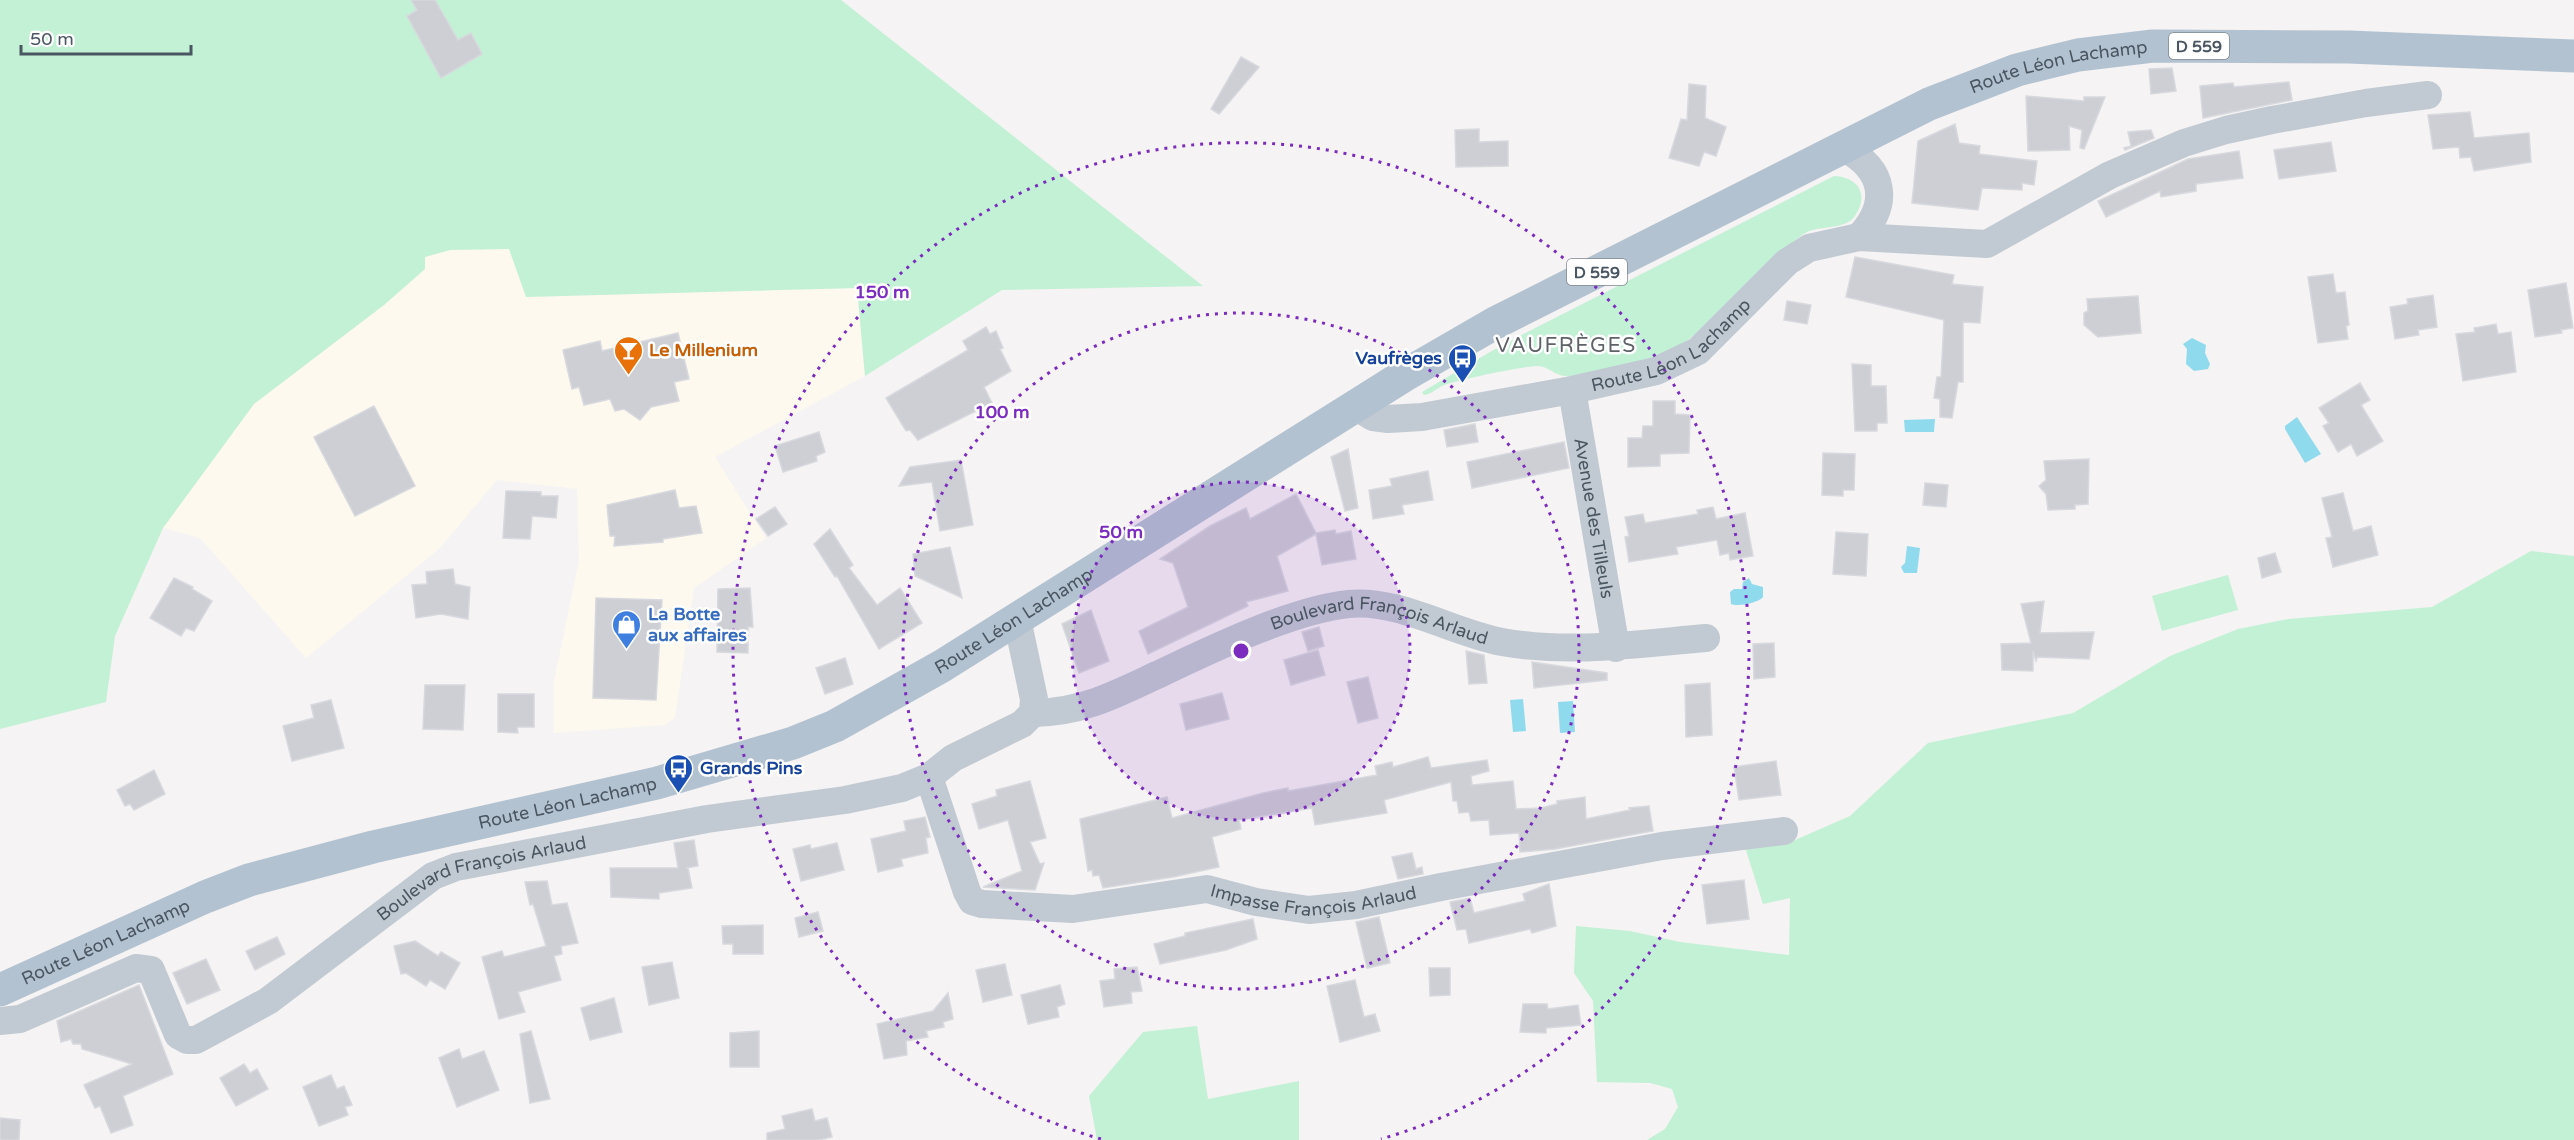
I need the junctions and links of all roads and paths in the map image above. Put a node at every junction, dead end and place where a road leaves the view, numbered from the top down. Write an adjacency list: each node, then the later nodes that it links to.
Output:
1 (2574, 56): 3 (main road, Route Léon Lachamp / D 559)
2 (2428, 96): 4 (street, Route Léon Lachamp)
3 (1844, 148): 4 (street); 6 (main road, Route Léon Lachamp / D 559)
4 (1859, 237): 5 (street, Route Léon Lachamp)
5 (1572, 390): 6 (street, Route Léon Lachamp); 9 (street, Avenue des Tilleuls)
6 (1355, 406): 7 (main road, Route Léon Lachamp / D 559)
7 (1017, 619): 10 (street); 13 (main road, Route Léon Lachamp / D 559)
8 (1706, 638): 9 (street, Boulevard François Arlaud)
9 (1616, 648): 10 (street, Boulevard François Arlaud)
10 (1033, 713): 11 (street, Boulevard François Arlaud)
11 (929, 777): 12 (street, Impasse François Arlaud); 14 (street, Boulevard François Arlaud)
12 (1784, 831)
13 (0, 990)
14 (0, 1021)

